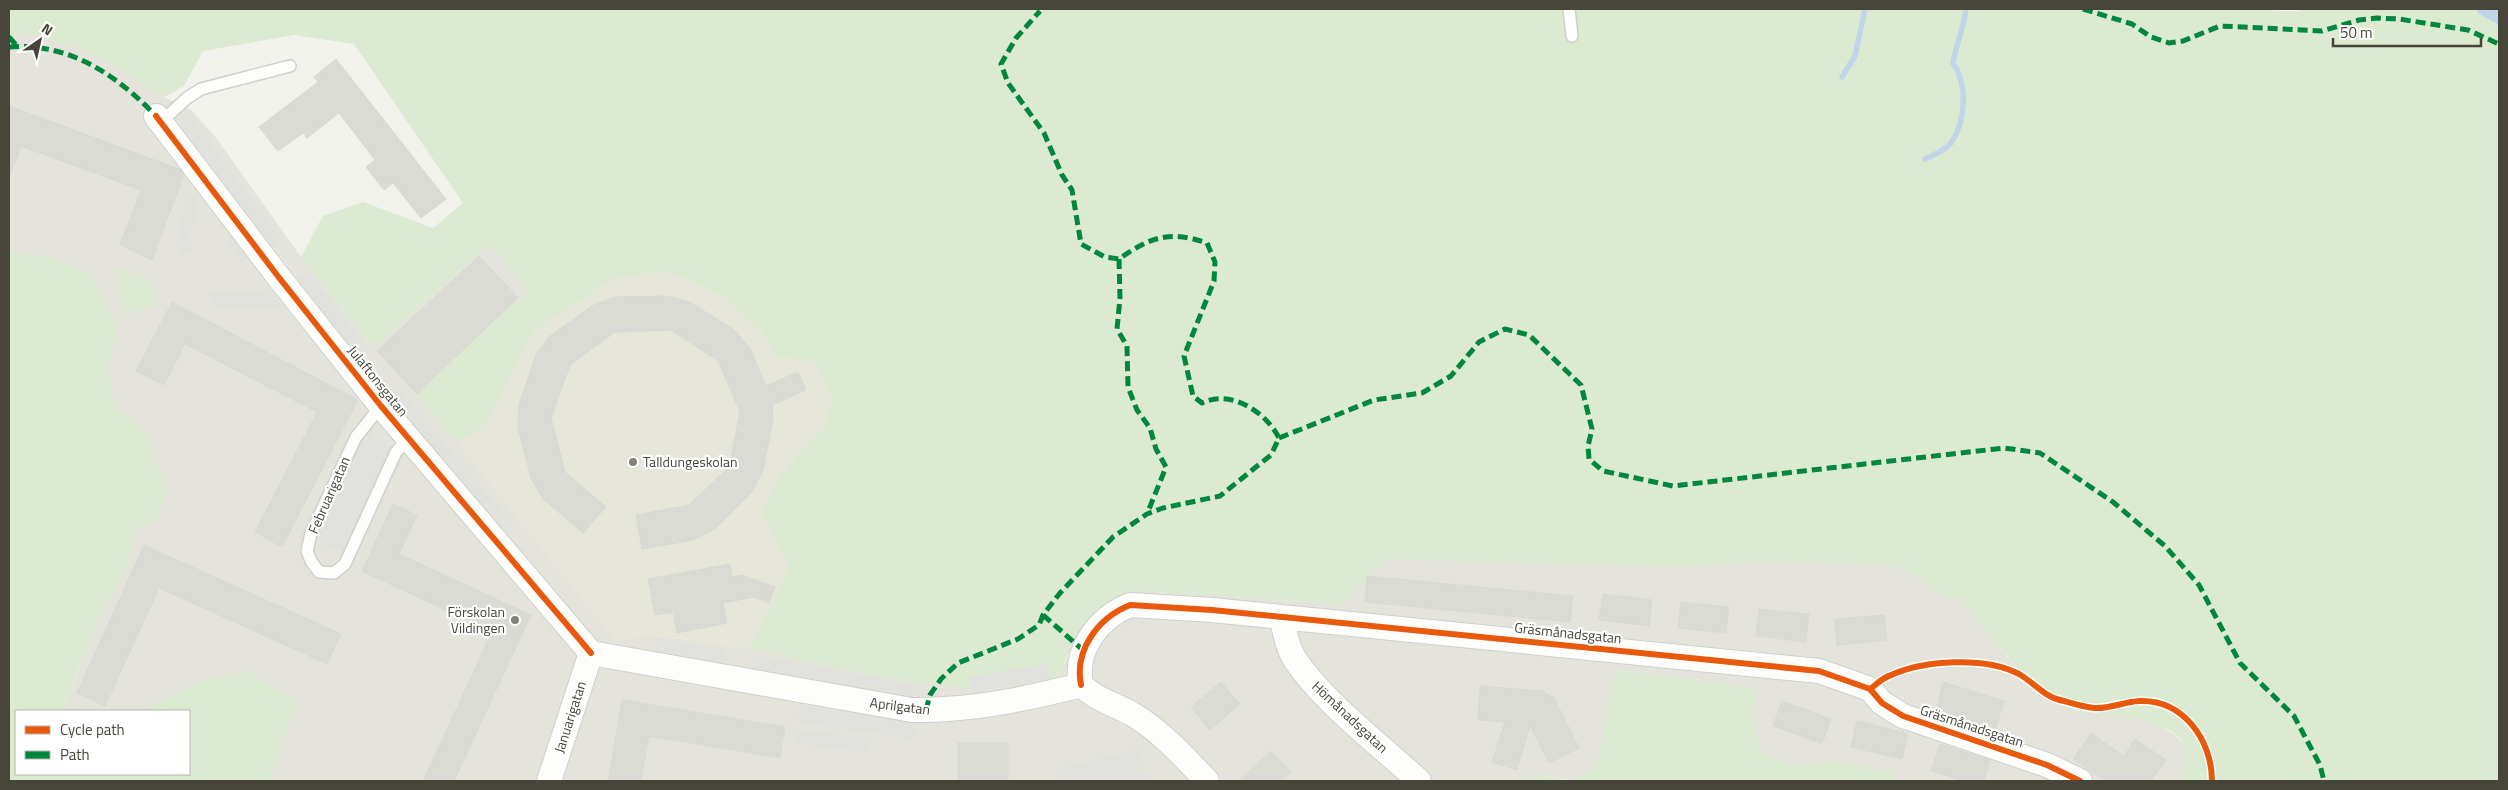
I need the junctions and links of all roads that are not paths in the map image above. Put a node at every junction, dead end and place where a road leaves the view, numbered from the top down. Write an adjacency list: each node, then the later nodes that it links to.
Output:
1 (1569, 9): 2 (lane)
2 (1572, 36)
3 (290, 66): 4 (lane)
4 (158, 119): 5 (street, Julaftonsgatan)
5 (381, 406): 6 (street, Julaftonsgatan); 6 (lane, Februarigatan)
6 (408, 439): 8 (street, Julaftonsgatan)
7 (1282, 618): 9 (street, Gräsmånadsgatan); 12 (street, Hömånadsgatan); 13 (street, Gräsmånadsgatan)
8 (591, 653): 9 (street, Aprilgatan); 10 (street, Januarigatan)
9 (1082, 685): 11 (street)
10 (549, 781)
11 (1208, 781)
12 (1419, 781)
13 (2080, 781)

